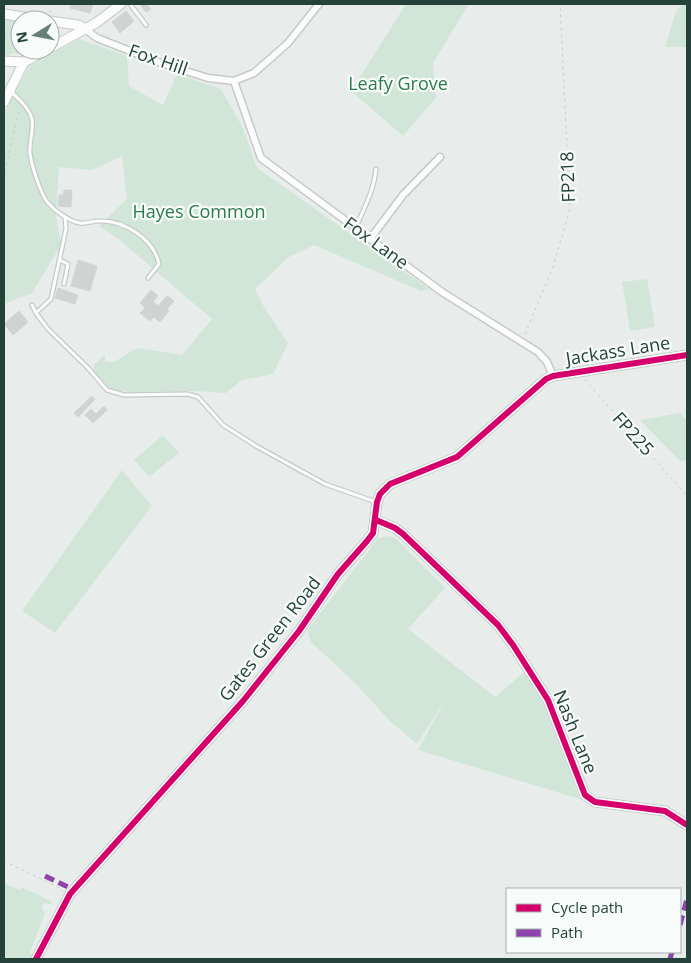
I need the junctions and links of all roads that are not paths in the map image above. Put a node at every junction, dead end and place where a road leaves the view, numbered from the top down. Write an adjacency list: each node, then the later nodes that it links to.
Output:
1 (121, 4): 7 (street)
2 (130, 4): 6 (lane)
3 (319, 4): 12 (street)
4 (60, 20): 7 (street)
5 (60, 26): 8 (street)
6 (146, 26)
7 (86, 29): 8 (street); 12 (street, Fox Hill)
8 (62, 41)
9 (28, 60): 11 (street)
10 (4, 61): 11 (street)
11 (24, 62): 13 (street)
12 (234, 81): 18 (street, Fox Lane)
13 (9, 90): 14 (street); 17 (lane)
14 (4, 102)
15 (440, 157): 19 (street)
16 (376, 170): 18 (lane)
17 (65, 216): 20 (lane); 21 (lane)
18 (355, 228): 19 (street, Fox Lane)
19 (370, 239): 26 (street, Fox Lane)
20 (60, 260): 22 (lane); 24 (lane)
21 (148, 278)
22 (64, 284)
23 (32, 305): 24 (lane)
24 (36, 313): 27 (lane)
25 (687, 355): 26 (street, Jackass Lane)
26 (553, 376): 27 (street)
27 (377, 502): 28 (street, Gates Green Road)
28 (376, 520): 29 (street, Nash Lane); 30 (street, Gates Green Road)
29 (687, 826)
30 (36, 959)

